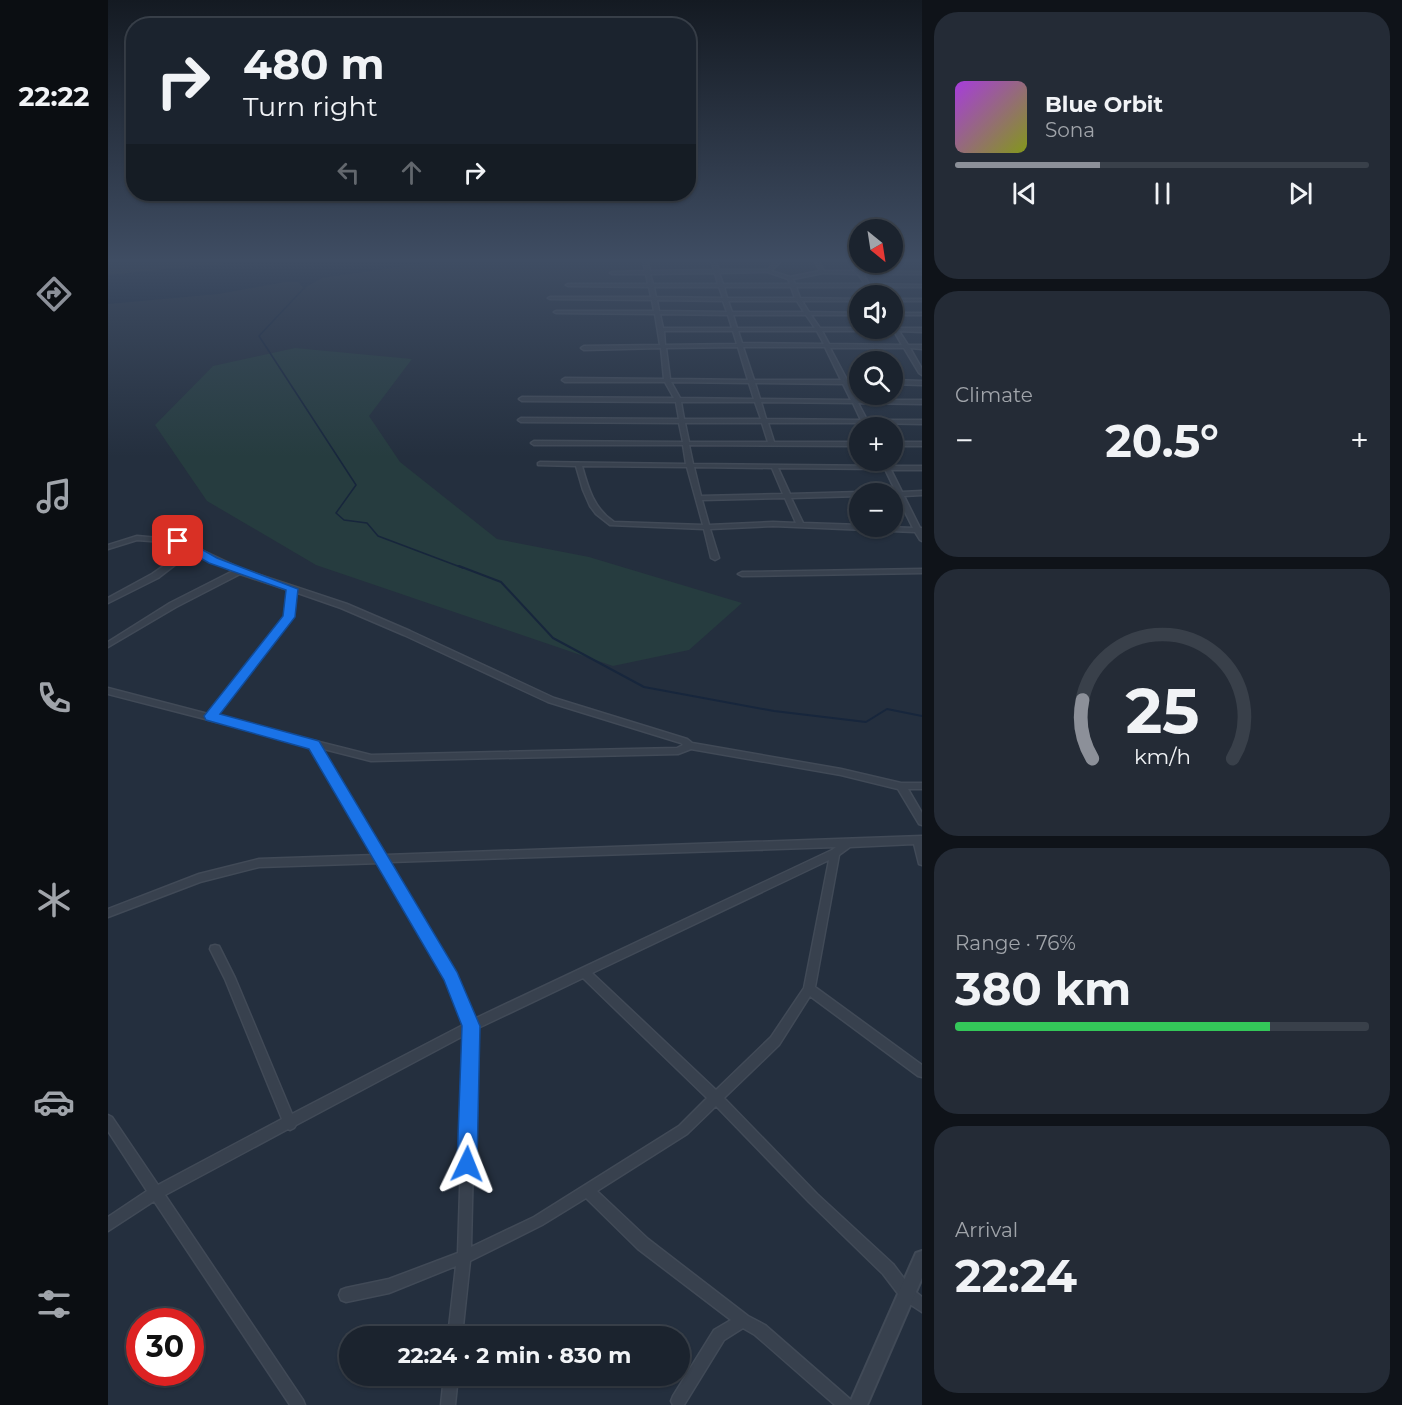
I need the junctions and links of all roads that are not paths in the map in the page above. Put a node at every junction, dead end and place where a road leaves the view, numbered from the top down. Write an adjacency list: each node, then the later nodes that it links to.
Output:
1 (660, 326): 4 (street)
2 (732, 326): 5 (street)
3 (816, 326): 6 (street)
4 (661, 329): 5 (street); 13 (street)
5 (733, 329): 6 (street); 11 (street)
6 (819, 330): 7 (street); 12 (street)
7 (849, 330)
8 (903, 330): 9 (street)
9 (922, 330)
10 (902, 339): 14 (street)
11 (740, 345): 12 (street); 13 (street); 20 (street)
12 (827, 345): 14 (street); 21 (street)
13 (662, 346): 16 (street); 19 (street)
14 (906, 346): 15 (street); 17 (street)
15 (922, 347)
16 (584, 348)
17 (922, 373)
18 (565, 380): 19 (street)
19 (667, 381): 20 (street); 27 (street)
20 (752, 381): 21 (street); 28 (street)
21 (844, 382): 22 (street); 25 (street)
22 (849, 382)
23 (903, 382): 24 (street)
24 (922, 382)
25 (849, 392)
26 (522, 399): 27 (street)
27 (678, 400): 28 (street); 33 (street)
28 (759, 400): 29 (street); 34 (street)
29 (849, 401)
30 (903, 402): 31 (street)
31 (922, 402)
32 (521, 420): 33 (street)
33 (682, 420): 34 (street); 39 (street)
34 (765, 420): 37 (street); 40 (street)
35 (922, 422): 36 (street)
36 (903, 423)
37 (849, 424)
38 (534, 443): 39 (street)
39 (686, 443): 40 (street); 47 (street)
40 (771, 444): 41 (street)
41 (849, 444)
42 (903, 444): 43 (street)
43 (922, 444)
44 (540, 464): 45 (street)
45 (579, 465): 47 (street); 58 (street)
46 (849, 465): 48 (street)
47 (690, 466): 48 (street); 55 (street)
48 (774, 466): 54 (street)
49 (903, 466): 50 (street)
50 (922, 468)
51 (922, 493): 53 (street)
52 (849, 494): 54 (street)
53 (903, 494)
54 (788, 495): 55 (street); 57 (street)
55 (698, 498): 58 (street)
56 (903, 504): 59 (street)
57 (801, 525): 58 (street); 59 (street)
58 (706, 527): 63 (street)
59 (920, 530): 60 (street)
60 (922, 539)
61 (108, 547): 62 (street)
62 (193, 548): 64 (street); 68 (street)
63 (715, 558)
64 (239, 571): 67 (street); 69 (street)
65 (922, 571): 66 (street)
66 (742, 574)
67 (292, 589): 71 (street); 73 (street)
68 (108, 601)
69 (108, 645)
70 (108, 692): 71 (street)
71 (211, 716): 72 (street)
72 (314, 745): 73 (street); 80 (street)
73 (690, 746): 74 (street)
74 (901, 786): 75 (street); 76 (street)
75 (922, 786)
76 (922, 821)
77 (920, 840): 78 (street); 81 (street)
78 (848, 843): 79 (street); 80 (street)
79 (835, 854): 84 (street); 85 (street)
80 (383, 858): 82 (street); 86 (street)
81 (922, 861)
82 (108, 913)
83 (215, 949): 90 (street)
84 (586, 974): 86 (street); 88 (street)
85 (808, 989): 87 (street); 88 (street)
86 (471, 1026): 90 (street); 94 (street)
87 (922, 1072)
88 (716, 1099): 91 (street); 96 (street)
89 (108, 1121): 92 (street)
90 (290, 1124): 92 (street)
91 (587, 1190): 94 (street); 99 (street)
92 (155, 1193): 93 (street); 103 (street)
93 (108, 1225)
94 (464, 1257): 97 (street); 100 (street)
95 (922, 1259): 96 (street)
96 (907, 1294): 98 (street); 106 (street)
97 (345, 1295)
98 (922, 1305)
99 (743, 1321): 102 (street); 105 (street)
100 (456, 1326)
101 (450, 1386): 104 (street)
102 (678, 1401)
103 (298, 1405)
104 (448, 1405)
105 (846, 1405)
106 (858, 1405)

